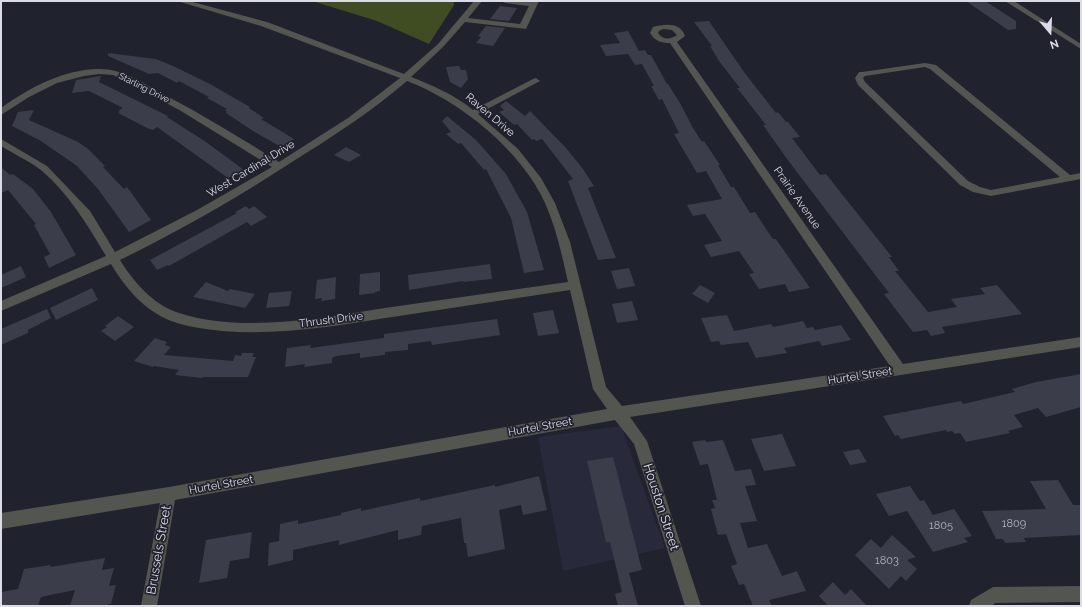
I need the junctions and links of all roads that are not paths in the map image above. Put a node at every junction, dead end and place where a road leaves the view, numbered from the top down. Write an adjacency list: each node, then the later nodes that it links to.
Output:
1 (181, 1): 9 (street, Raven Drive)
2 (478, 1): 6 (street, West Cardinal Drive)
3 (505, 1): 5 (street)
4 (1009, 1): 8 (street)
5 (535, 2): 6 (street)
6 (464, 20): 9 (street, West Cardinal Drive)
7 (672, 40): 21 (street, Prairie Avenue)
8 (1081, 48)
9 (405, 78): 12 (street, Raven Drive); 14 (street, West Cardinal Drive)
10 (536, 81): 12 (street)
11 (1, 112): 14 (street, Starling Drive)
12 (473, 113): 18 (street, Raven Drive)
13 (1, 142): 17 (street)
14 (279, 167): 17 (street, West Cardinal Drive)
15 (1081, 176): 16 (street)
16 (1068, 178): 16 (street)
17 (112, 258): 18 (street, Thrush Drive); 19 (street, West Cardinal Drive)
18 (575, 285): 22 (street, Raven Drive)
19 (1, 306)
20 (1081, 342): 21 (street, Hurtel Street)
21 (900, 370): 22 (street, Hurtel Street)
22 (619, 413): 23 (street, Hurtel Street); 27 (street, Houston Street)
23 (169, 494): 24 (street, Hurtel Street); 26 (street, Brussels Street)
24 (1, 521)
25 (1081, 594): 28 (street)
26 (148, 606)
27 (693, 606)
28 (977, 606)

